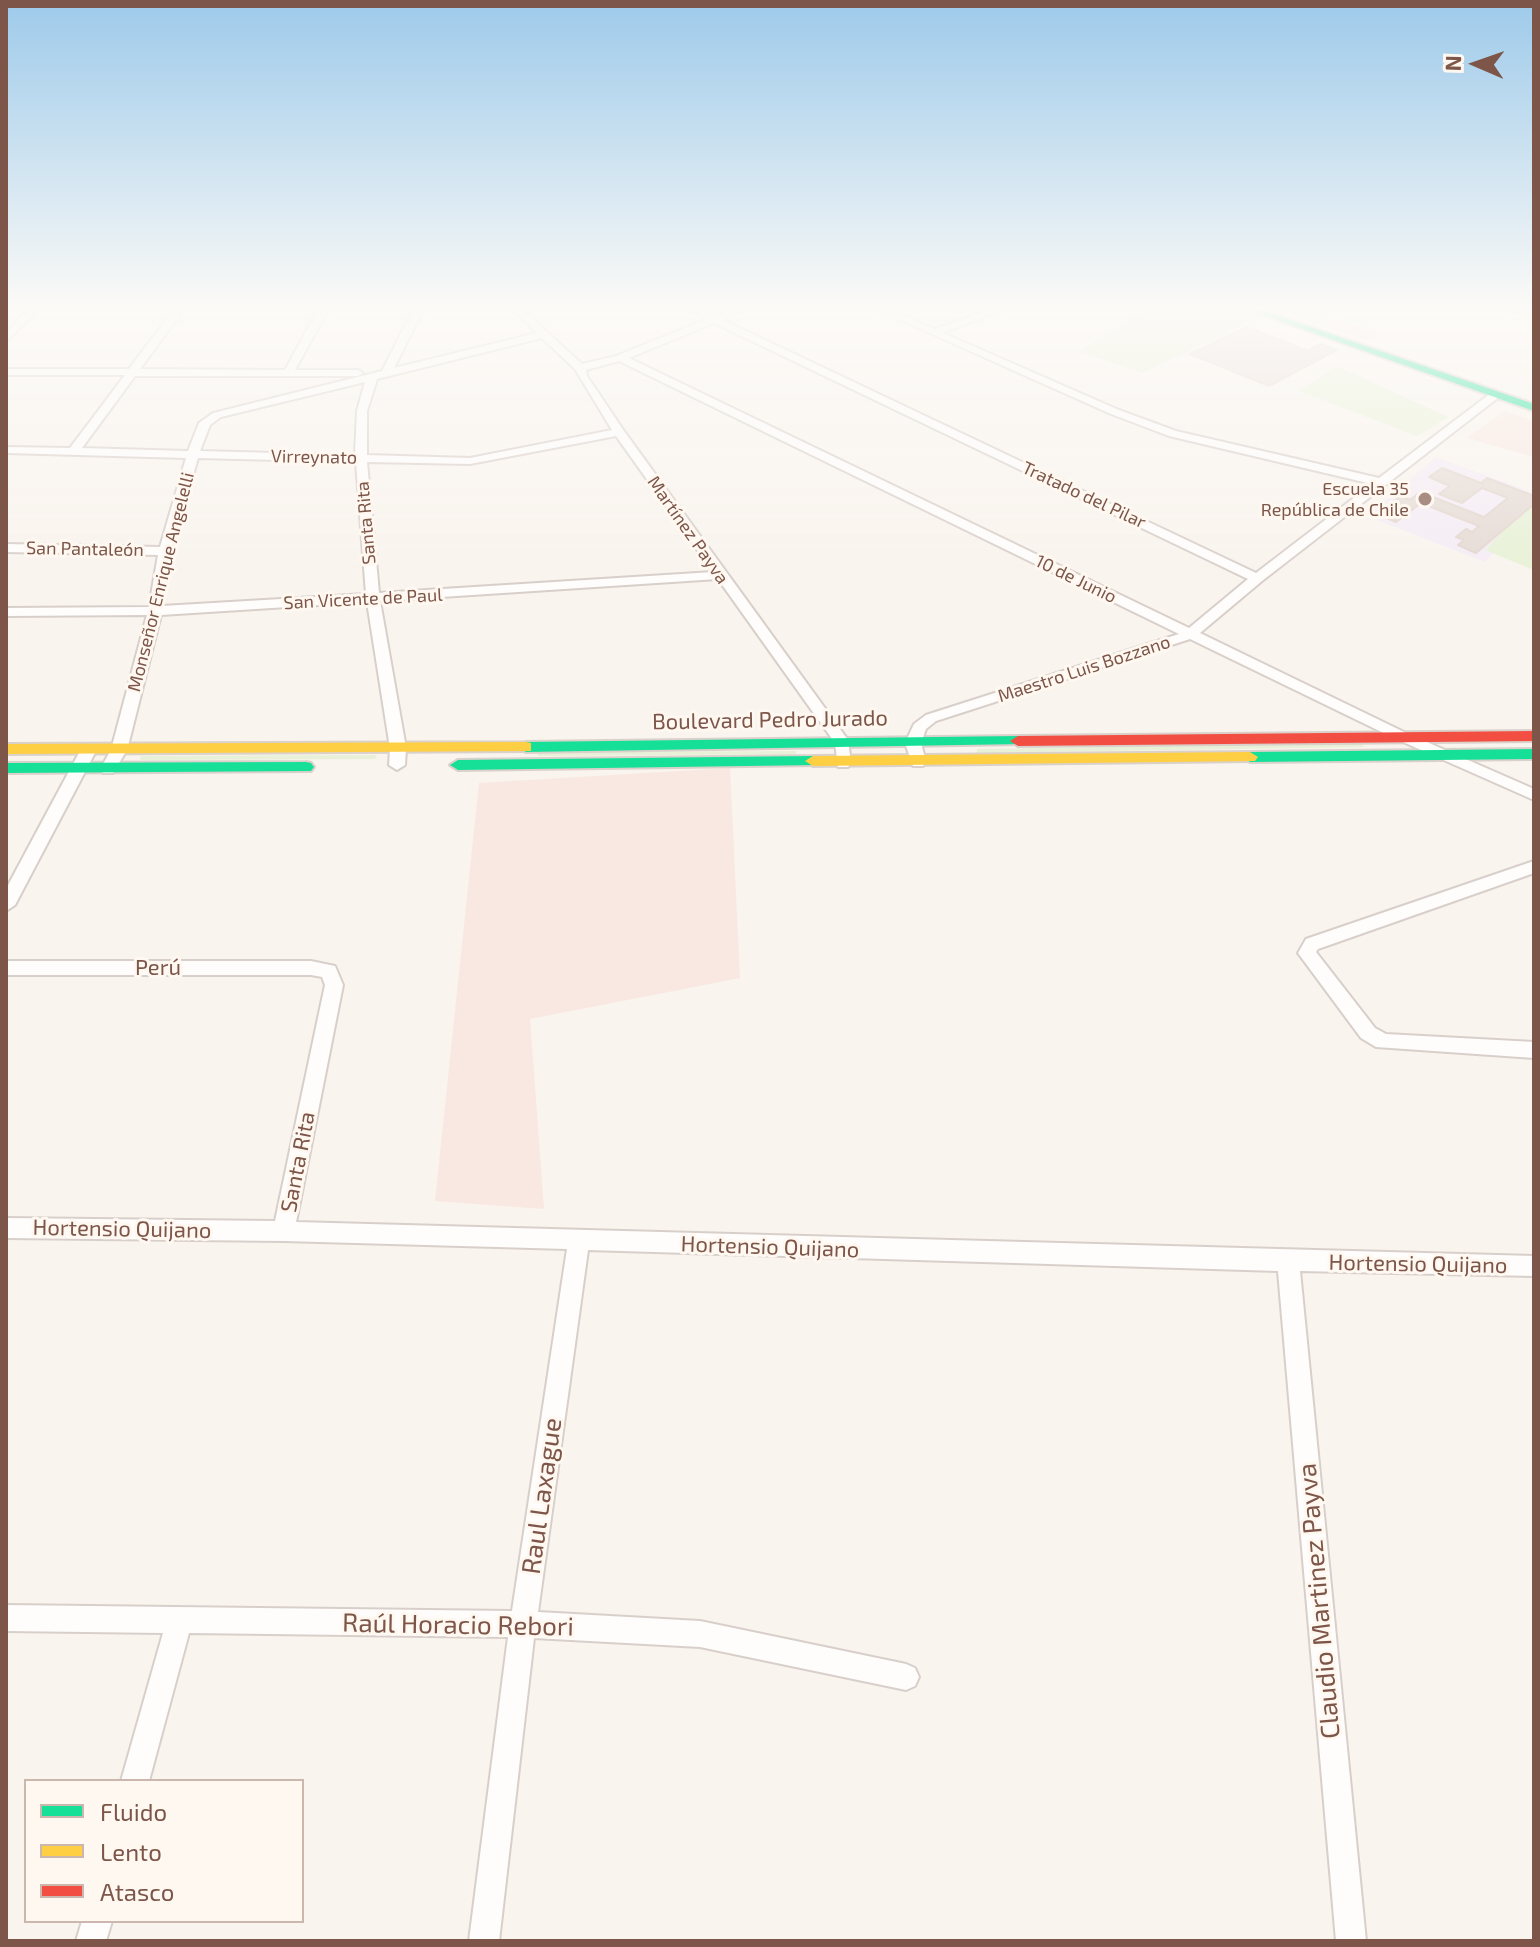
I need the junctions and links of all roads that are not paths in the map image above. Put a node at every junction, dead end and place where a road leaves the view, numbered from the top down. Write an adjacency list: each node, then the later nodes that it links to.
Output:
1 (113, 399): 13 (street)
2 (282, 399): 14 (street, Monseñor Enrique Angelelli)
3 (368, 399): 15 (street, Santa Rita)
4 (597, 399): 11 (street, Martínez Payva)
5 (704, 399): 24 (street, 10 de Junio)
6 (881, 399): 20 (street, Tratado del Pilar)
7 (1091, 399): 16 (street)
8 (1490, 399): 16 (street, Maestro Luis Bozzano)
9 (1507, 399): 10 (main road)
10 (1534, 408)
11 (619, 432): 15 (street, Virreynato); 19 (street, Martínez Payva)
12 (6, 450): 13 (street, Virreynato)
13 (74, 451): 14 (street, Virreynato)
14 (193, 454): 15 (street, Virreynato); 18 (street, Monseñor Enrique Angelelli)
15 (361, 458): 21 (street, Santa Rita)
16 (1381, 482): 20 (street, Maestro Luis Bozzano)
17 (6, 548): 18 (street, San Pantaleón)
18 (165, 551): 22 (street, Monseñor Enrique Angelelli)
19 (720, 575): 21 (street, San Vicente de Paul); 27 (street, Martínez Payva)
20 (1257, 578): 24 (street, Maestro Luis Bozzano)
21 (373, 599): 22 (street, San Vicente de Paul); 35 (street, Santa Rita)
22 (155, 611): 23 (street, San Vicente de Paul); 31 (street, Monseñor Enrique Angelelli)
23 (6, 612)
24 (1189, 635): 25 (street, 10 de Junio); 28 (street, Maestro Luis Bozzano)
25 (1399, 735): 26 (main road, Boulevard Pedro Jurado); 28 (main road, Boulevard Pedro Jurado); 32 (street, 10 de Junio)
26 (1534, 736)
27 (843, 743): 28 (main road, Boulevard Pedro Jurado); 34 (main road, Boulevard Pedro Jurado); 37 (street)
28 (913, 743): 36 (street)
29 (6, 749): 30 (main road, Boulevard Pedro Jurado)
30 (89, 749): 31 (main road, Boulevard Pedro Jurado); 39 (street)
31 (119, 750): 35 (main road, Boulevard Pedro Jurado); 40 (street, Monseñor Enrique Angelelli)
32 (1446, 754): 33 (main road, Boulevard Pedro Jurado); 36 (main road, Boulevard Pedro Jurado); 41 (street, 10 de Junio)
33 (1534, 754)
34 (521, 756): 35 (main road, Boulevard Pedro Jurado); 37 (main road, Boulevard Pedro Jurado)
35 (398, 757): 40 (main road, Boulevard Pedro Jurado)
36 (918, 762): 37 (main road, Boulevard Pedro Jurado)
37 (843, 763)
38 (6, 768): 39 (main road, Boulevard Pedro Jurado)
39 (79, 769): 40 (main road, Boulevard Pedro Jurado); 43 (street)
40 (108, 769)
41 (1534, 795)
42 (1534, 867): 46 (street)
43 (6, 905)
44 (6, 968): 45 (street, Perú)
45 (311, 968): 47 (street, Santa Rita)
46 (1534, 1050)
47 (284, 1231): 48 (street, Hortensio Quijano); 49 (street, Hortensio Quijano)
48 (8, 1233)
49 (579, 1241): 50 (street, Hortensio Quijano); 54 (street, Raul Laxague)
50 (1288, 1261): 51 (street, Hortensio Quijano); 58 (street, Claudio Martinez Payva)
51 (1534, 1266)
52 (6, 1618): 53 (street, Raúl Horacio Rebori)
53 (180, 1620): 54 (street, Raúl Horacio Rebori); 56 (street)
54 (523, 1624): 55 (street, Raúl Horacio Rebori); 57 (street, Raul Laxague)
55 (906, 1677)
56 (136, 1779)
57 (484, 1941)
58 (1351, 1941)

